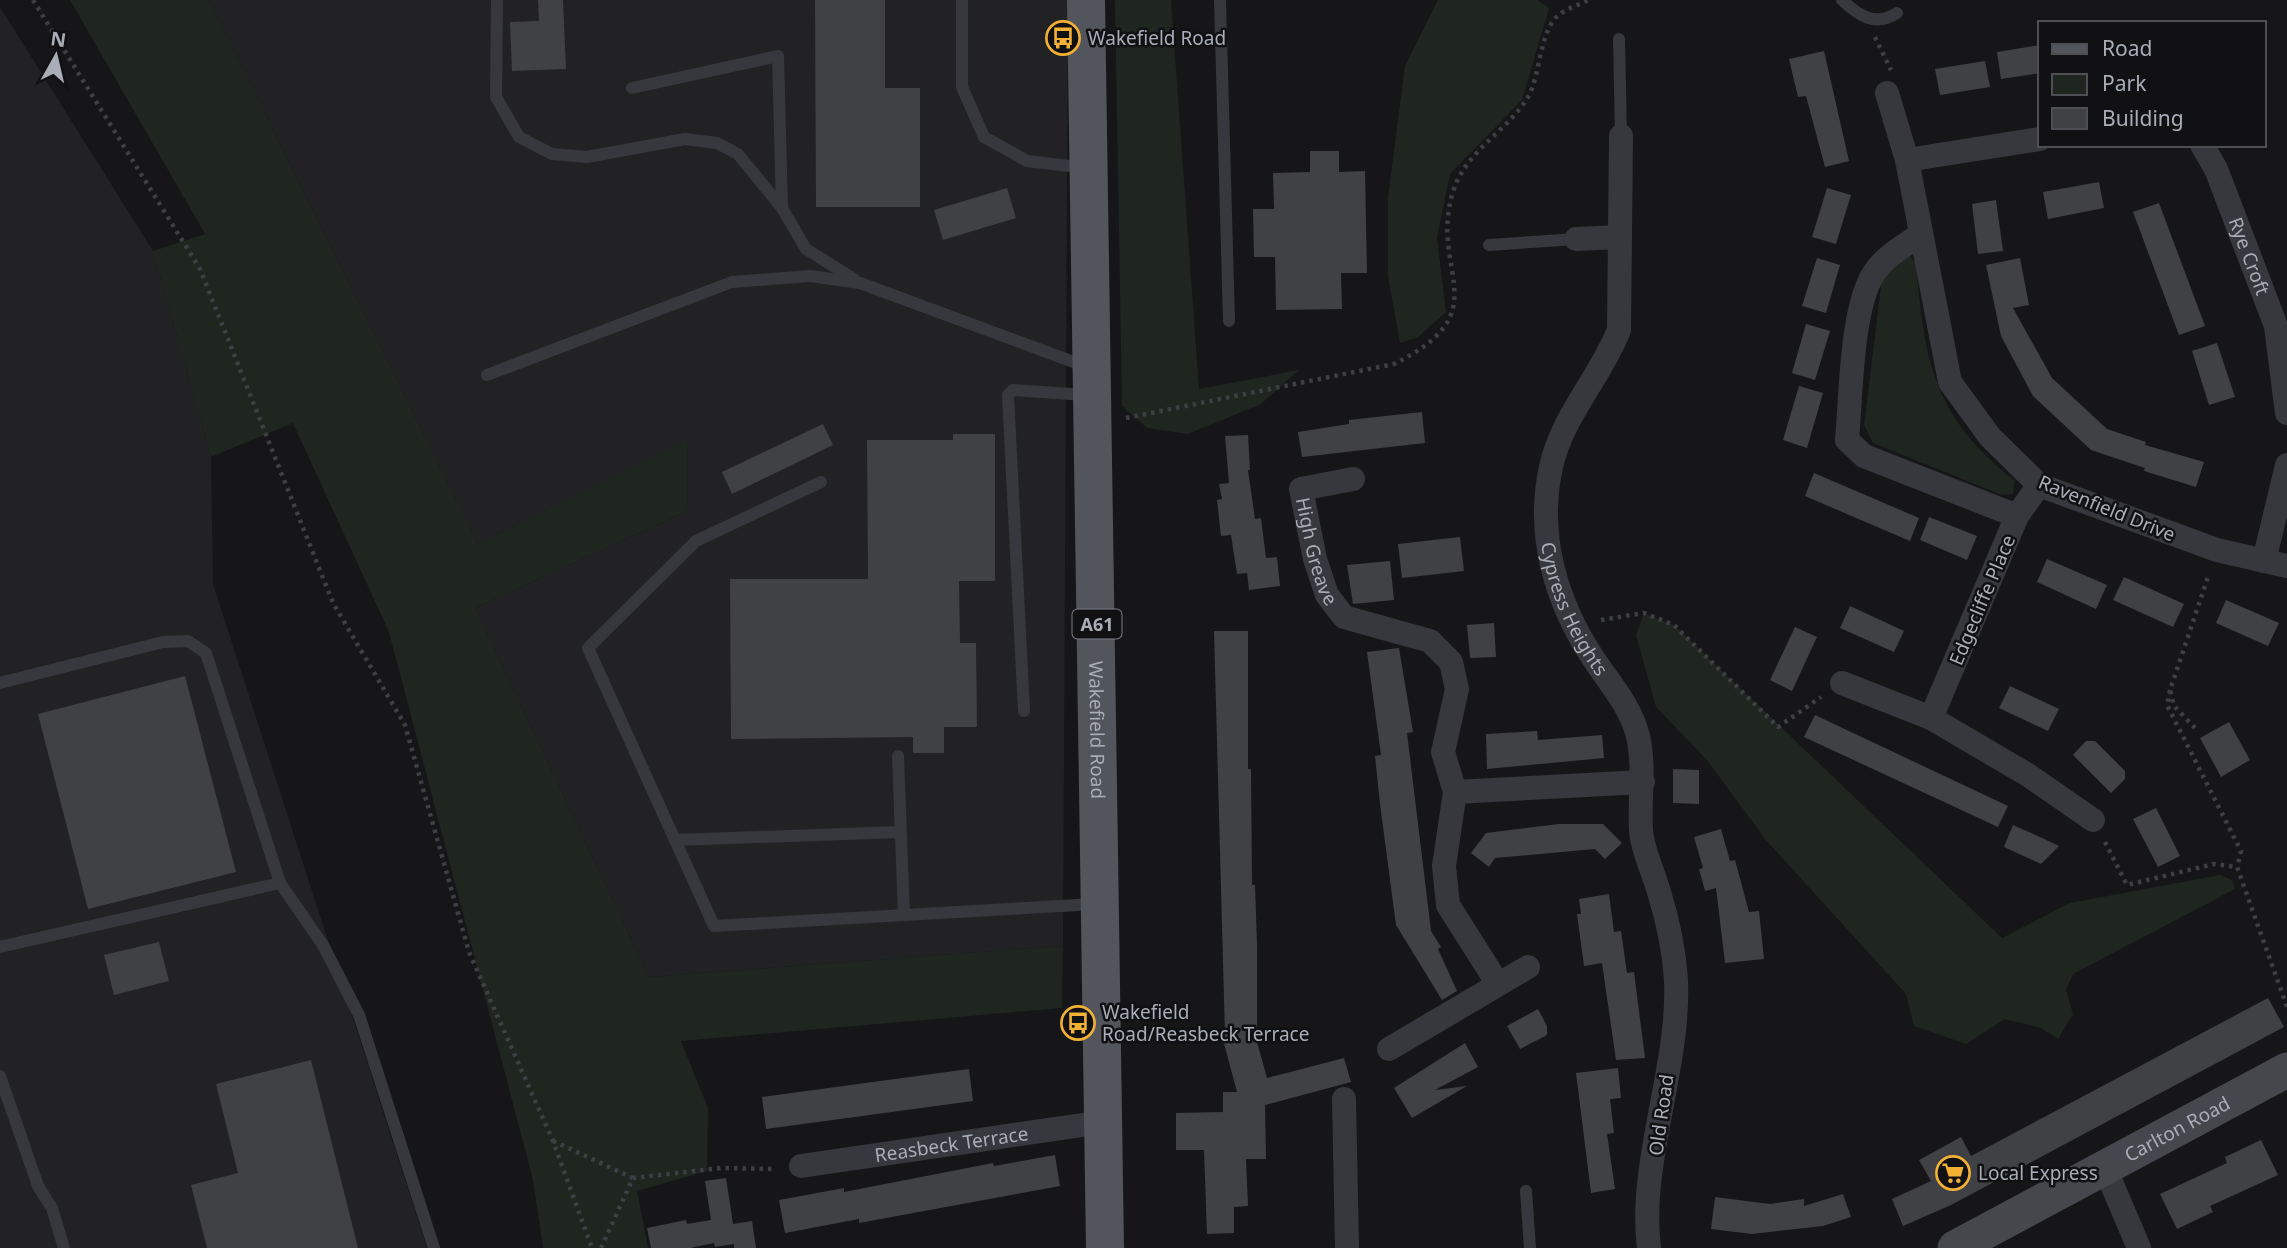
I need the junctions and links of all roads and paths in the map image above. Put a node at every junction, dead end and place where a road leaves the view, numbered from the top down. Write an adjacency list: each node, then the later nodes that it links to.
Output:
1 (33, 0): 62 (path)
2 (497, 0): 18 (lane)
3 (962, 0): 17 (lane)
4 (1086, 0): 17 (main road, Wakefield Road / A61)
5 (1220, 0): 24 (lane)
6 (1588, 0): 26 (path)
7 (1842, 0): 9 (lane)
8 (1897, 13): 9 (lane)
9 (1869, 19): 12 (path)
10 (1619, 39): 13 (lane)
11 (632, 88): 18 (lane)
12 (1887, 93): 16 (street, Ravenfield Drive)
13 (1621, 136): 20 (street, Cypress Heights)
14 (2038, 139): 16 (street)
15 (2203, 147): 27 (street, Rye Croft)
16 (1907, 160): 19 (street, Ravenfield Drive)
17 (1089, 169): 26 (main road, Wakefield Road / A61)
18 (782, 208): 23 (lane)
19 (1920, 235): 31 (street, Ravenfield Drive); 32 (street)
20 (1620, 236): 21 (street); 35 (street, Cypress Heights)
21 (1576, 239): 22 (lane)
22 (1489, 245)
23 (860, 283): 25 (lane); 26 (lane)
24 (1229, 321)
25 (487, 375)
26 (1094, 396): 39 (lane); 50 (main road, Wakefield Road / A61)
27 (2287, 413)
28 (2287, 465): 34 (street)
29 (1353, 479): 44 (street, High Greave)
30 (821, 482): 47 (lane)
31 (2039, 485): 32 (street, Edgecliffe Place); 33 (street, Ravenfield Drive)
32 (2017, 516): 40 (street, Edgecliffe Place)
33 (2217, 550): 34 (street, Ravenfield Drive); 38 (path)
34 (2275, 563)
35 (1572, 624): 37 (path); 43 (street, Cypress Heights)
36 (0, 683): 49 (lane)
37 (1842, 683): 40 (street)
38 (2170, 690): 41 (path); 48 (path)
39 (1024, 711)
40 (1931, 718): 45 (street)
41 (2195, 727)
42 (898, 756): 46 (lane)
43 (1643, 782): 44 (street); 54 (street, Cypress Heights)
44 (1455, 792): 55 (street, High Greave)
45 (2093, 820): 48 (path)
46 (901, 832): 47 (lane); 51 (lane)
47 (675, 840): 51 (lane)
48 (2237, 867): 56 (path)
49 (280, 883): 52 (lane); 68 (lane)
50 (1100, 904): 51 (lane); 61 (main road, Wakefield Road / A61)
51 (904, 915)
52 (0, 947)
53 (1528, 967): 55 (street)
54 (1676, 981): 74 (street, Old Road)
55 (1499, 984): 57 (street)
56 (2287, 1007)
57 (1388, 1049)
58 (2287, 1070): 64 (main road, Carlton Road)
59 (0, 1076): 67 (lane)
60 (1344, 1100): 72 (street)
61 (1103, 1122): 63 (street, Reasbeck Terrace); 71 (main road, Wakefield Road / A61)
62 (553, 1141): 65 (path); 69 (path)
63 (802, 1166): 65 (path)
64 (2105, 1168): 75 (main road, Carlton Road); 76 (street)
65 (634, 1178): 70 (path)
66 (1526, 1191): 73 (lane)
67 (64, 1248)
68 (434, 1248)
69 (592, 1248)
70 (601, 1248)
71 (1105, 1248)
72 (1347, 1248)
73 (1530, 1248)
74 (1649, 1248)
75 (1955, 1248)
76 (2139, 1248)

